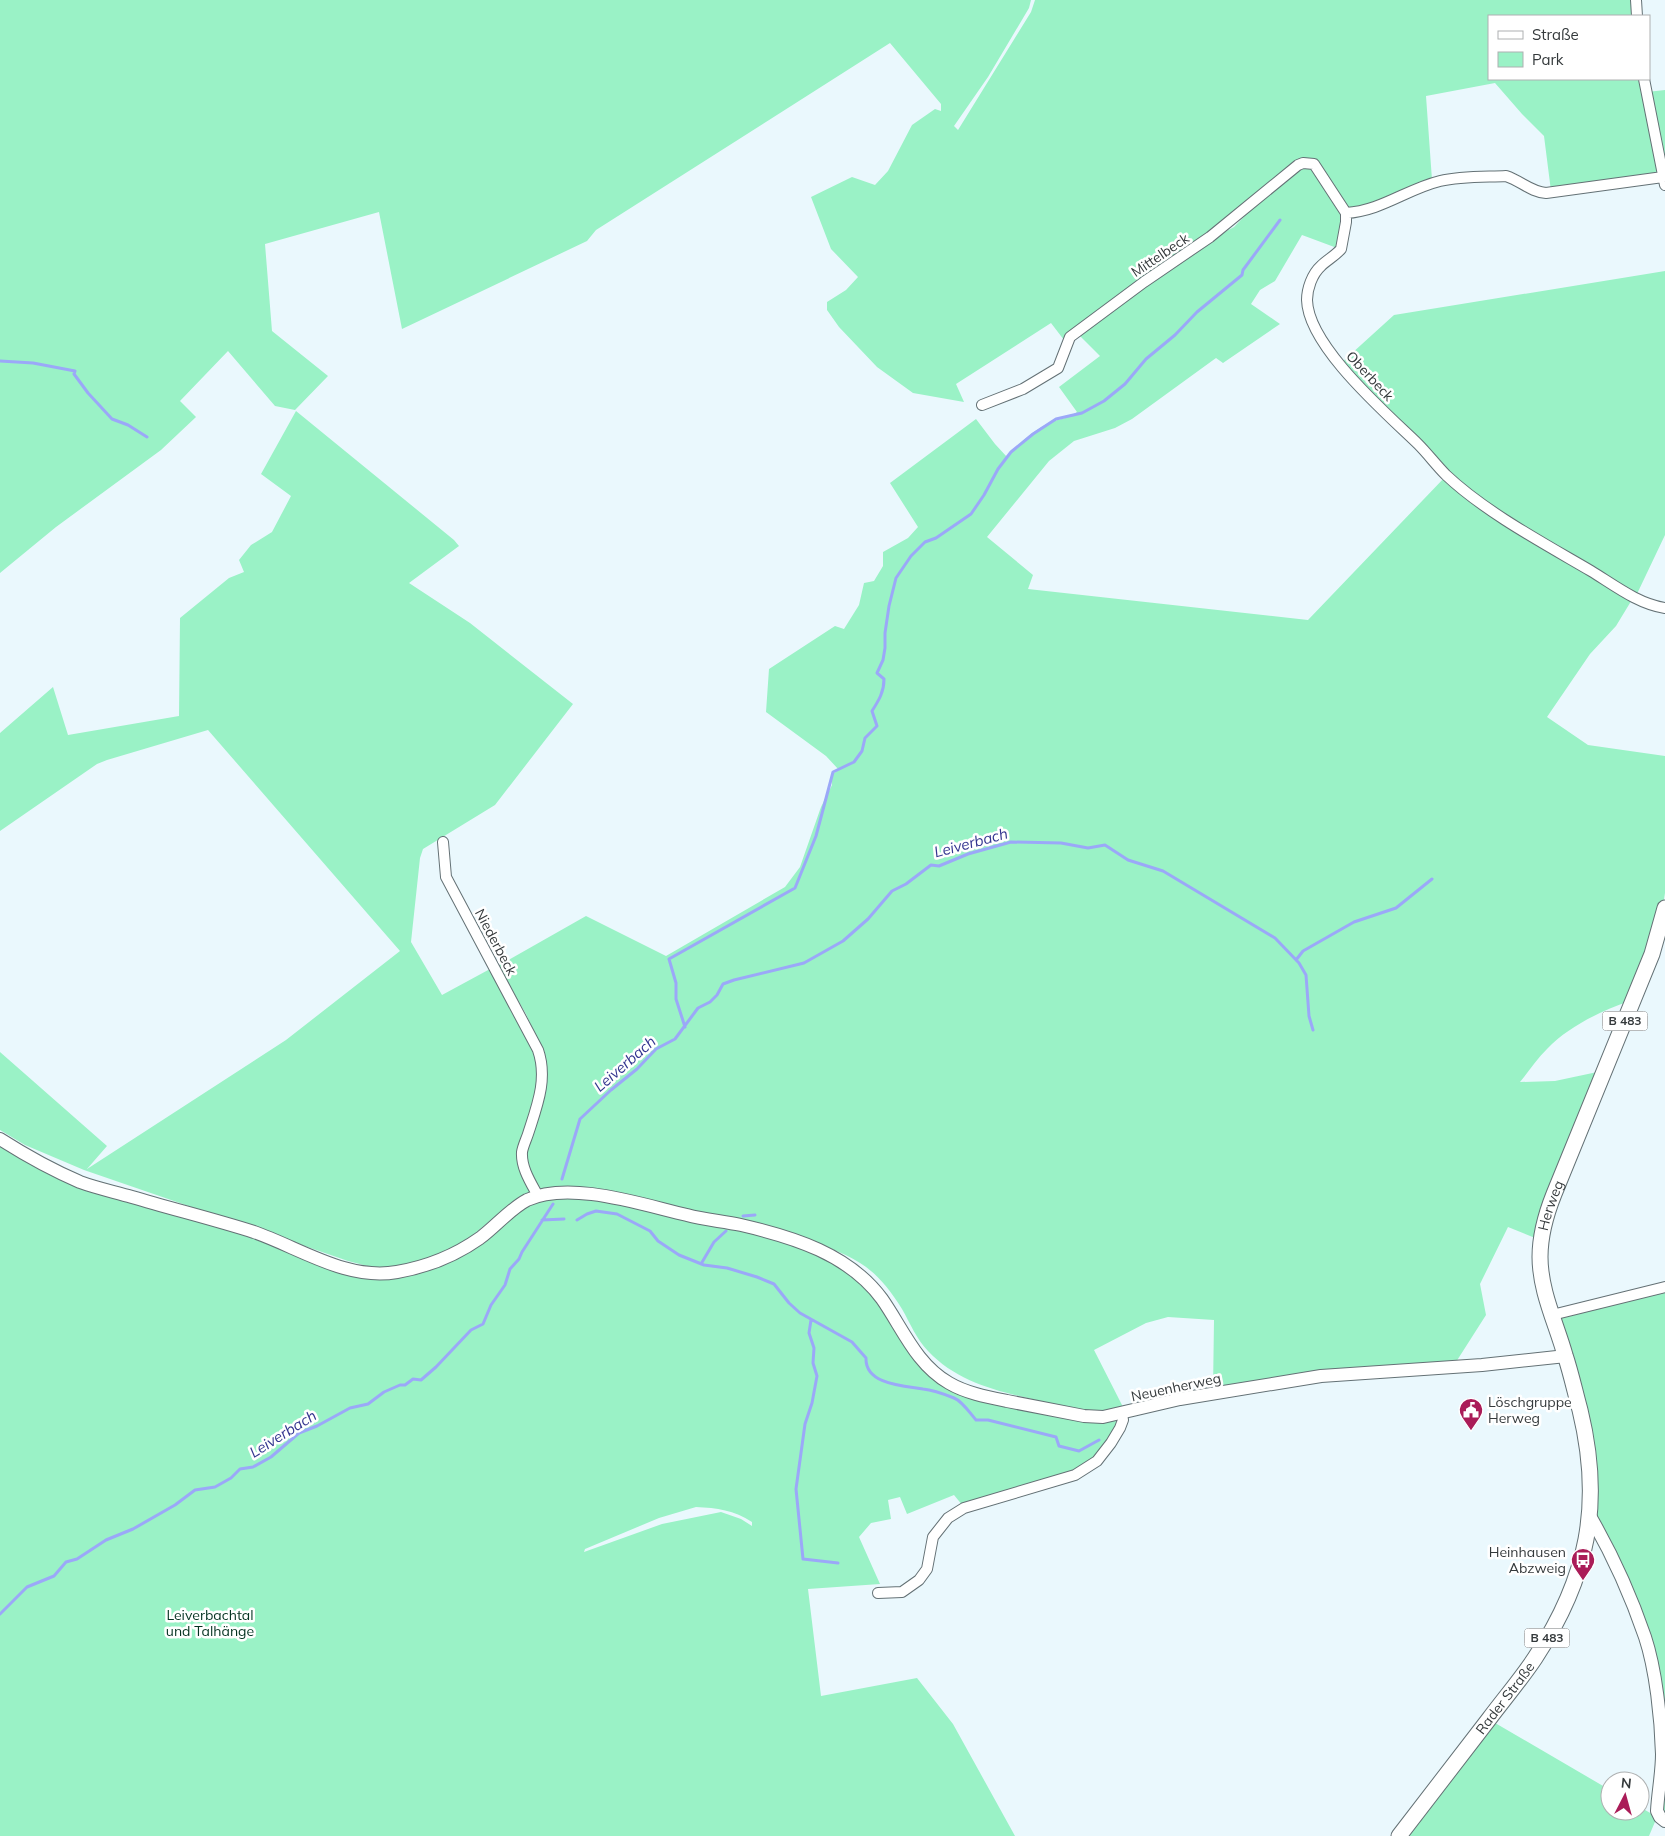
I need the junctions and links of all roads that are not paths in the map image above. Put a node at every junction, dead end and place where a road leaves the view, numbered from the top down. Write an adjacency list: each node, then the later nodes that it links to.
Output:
1 (1636, 0): 2 (street)
2 (1637, 15)
3 (1644, 80): 4 (street)
4 (1664, 181): 5 (street)
5 (1346, 213): 6 (street, Mittelbeck); 7 (street, Oberbeck)
6 (982, 405)
7 (1665, 608)
8 (443, 842): 11 (street, Niederbeck)
9 (1665, 908): 13 (main road, Herweg / B 483)
10 (0, 1138): 11 (street)
11 (538, 1196): 15 (street)
12 (1665, 1287): 13 (street)
13 (1552, 1315): 14 (main road, Herweg / B 483)
14 (1566, 1356): 15 (street, Neuenherweg); 16 (main road, Herweg / B 483)
15 (1122, 1414): 17 (street, Neuenherweg)
16 (1590, 1516): 18 (street); 19 (main road, Rader Straße / B 483)
17 (878, 1593)
18 (1665, 1821)
19 (1399, 1836)

